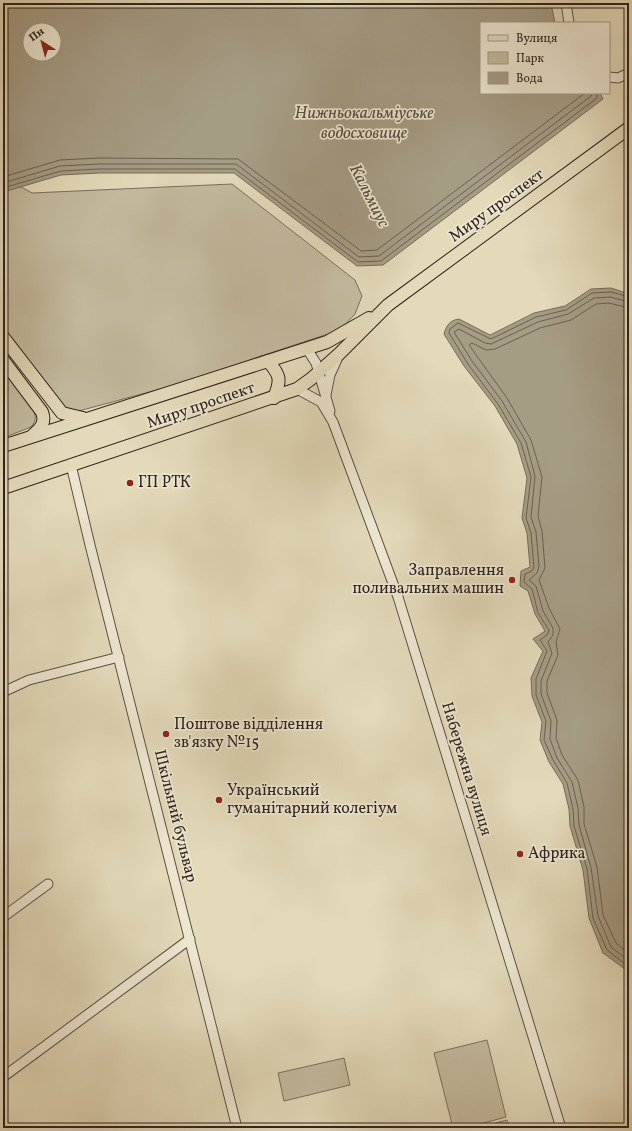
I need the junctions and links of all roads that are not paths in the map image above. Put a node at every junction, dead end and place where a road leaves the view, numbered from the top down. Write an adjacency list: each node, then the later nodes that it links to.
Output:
1 (566, 3): 2 (street)
2 (569, 22)
3 (629, 73): 4 (street)
4 (610, 77)
5 (629, 128): 6 (main road, Миру проспект)
6 (386, 307): 8 (main road, Миру проспект); 9 (main road, Миру проспект)
7 (3, 337): 16 (main road)
8 (307, 349): 11 (main road, Миру проспект); 12 (street)
9 (339, 354): 12 (main road, Миру проспект); 14 (street)
10 (3, 360): 18 (main road)
11 (268, 361): 15 (main road); 16 (main road, Миру проспект)
12 (319, 372): 13 (main road, Миру проспект); 14 (street)
13 (297, 389): 15 (main road, Миру проспект); 17 (street)
14 (326, 396): 17 (street)
15 (274, 398): 20 (main road, Миру проспект)
16 (84, 418): 18 (main road, Миру проспект)
17 (333, 422): 29 (street, Набережна вулиця)
18 (33, 436): 19 (main road, Миру проспект)
19 (3, 446)
20 (71, 465): 21 (main road, Миру проспект); 22 (street, Шкільний бульвар)
21 (3, 488)
22 (119, 657): 23 (street); 26 (street, Шкільний бульвар)
23 (3, 692)
24 (48, 884): 25 (street)
25 (3, 917)
26 (190, 939): 27 (street); 28 (street, Шкільний бульвар)
27 (3, 1077)
28 (237, 1128)
29 (561, 1128)

